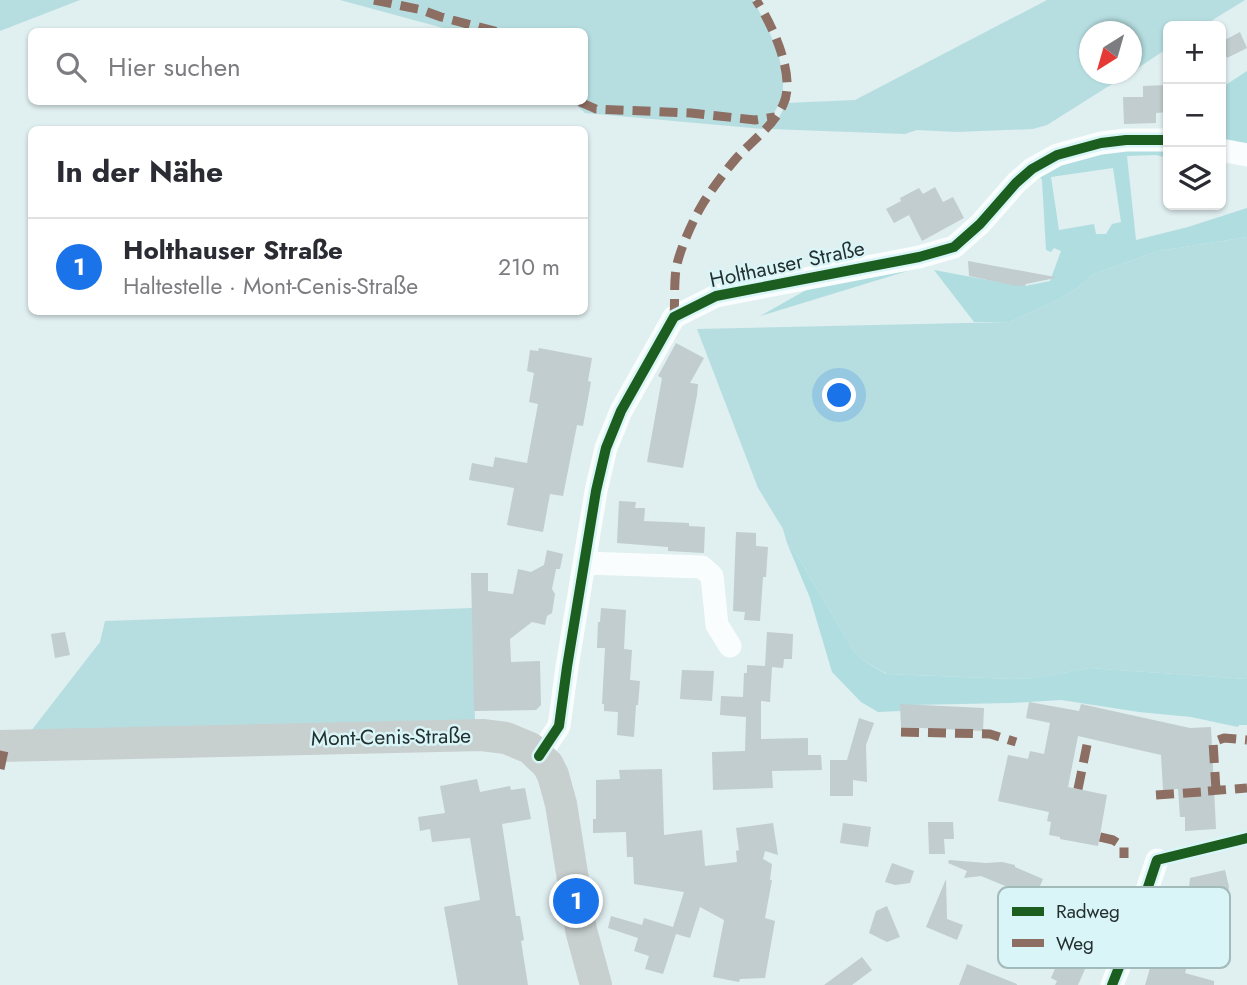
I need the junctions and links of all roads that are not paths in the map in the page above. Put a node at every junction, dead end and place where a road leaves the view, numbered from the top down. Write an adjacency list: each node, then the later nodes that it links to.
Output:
1 (1163, 140): 4 (street, Holthauser Straße)
2 (1226, 151): 3 (street)
3 (1247, 155)
4 (585, 563): 5 (street); 7 (street, Holthauser Straße)
5 (730, 646)
6 (0, 746): 7 (main road, Mont-Cenis-Straße)
7 (539, 756): 11 (main road)
8 (1157, 860): 9 (street)
9 (1148, 887)
10 (1119, 968): 12 (street)
11 (596, 985)
12 (1112, 985)

